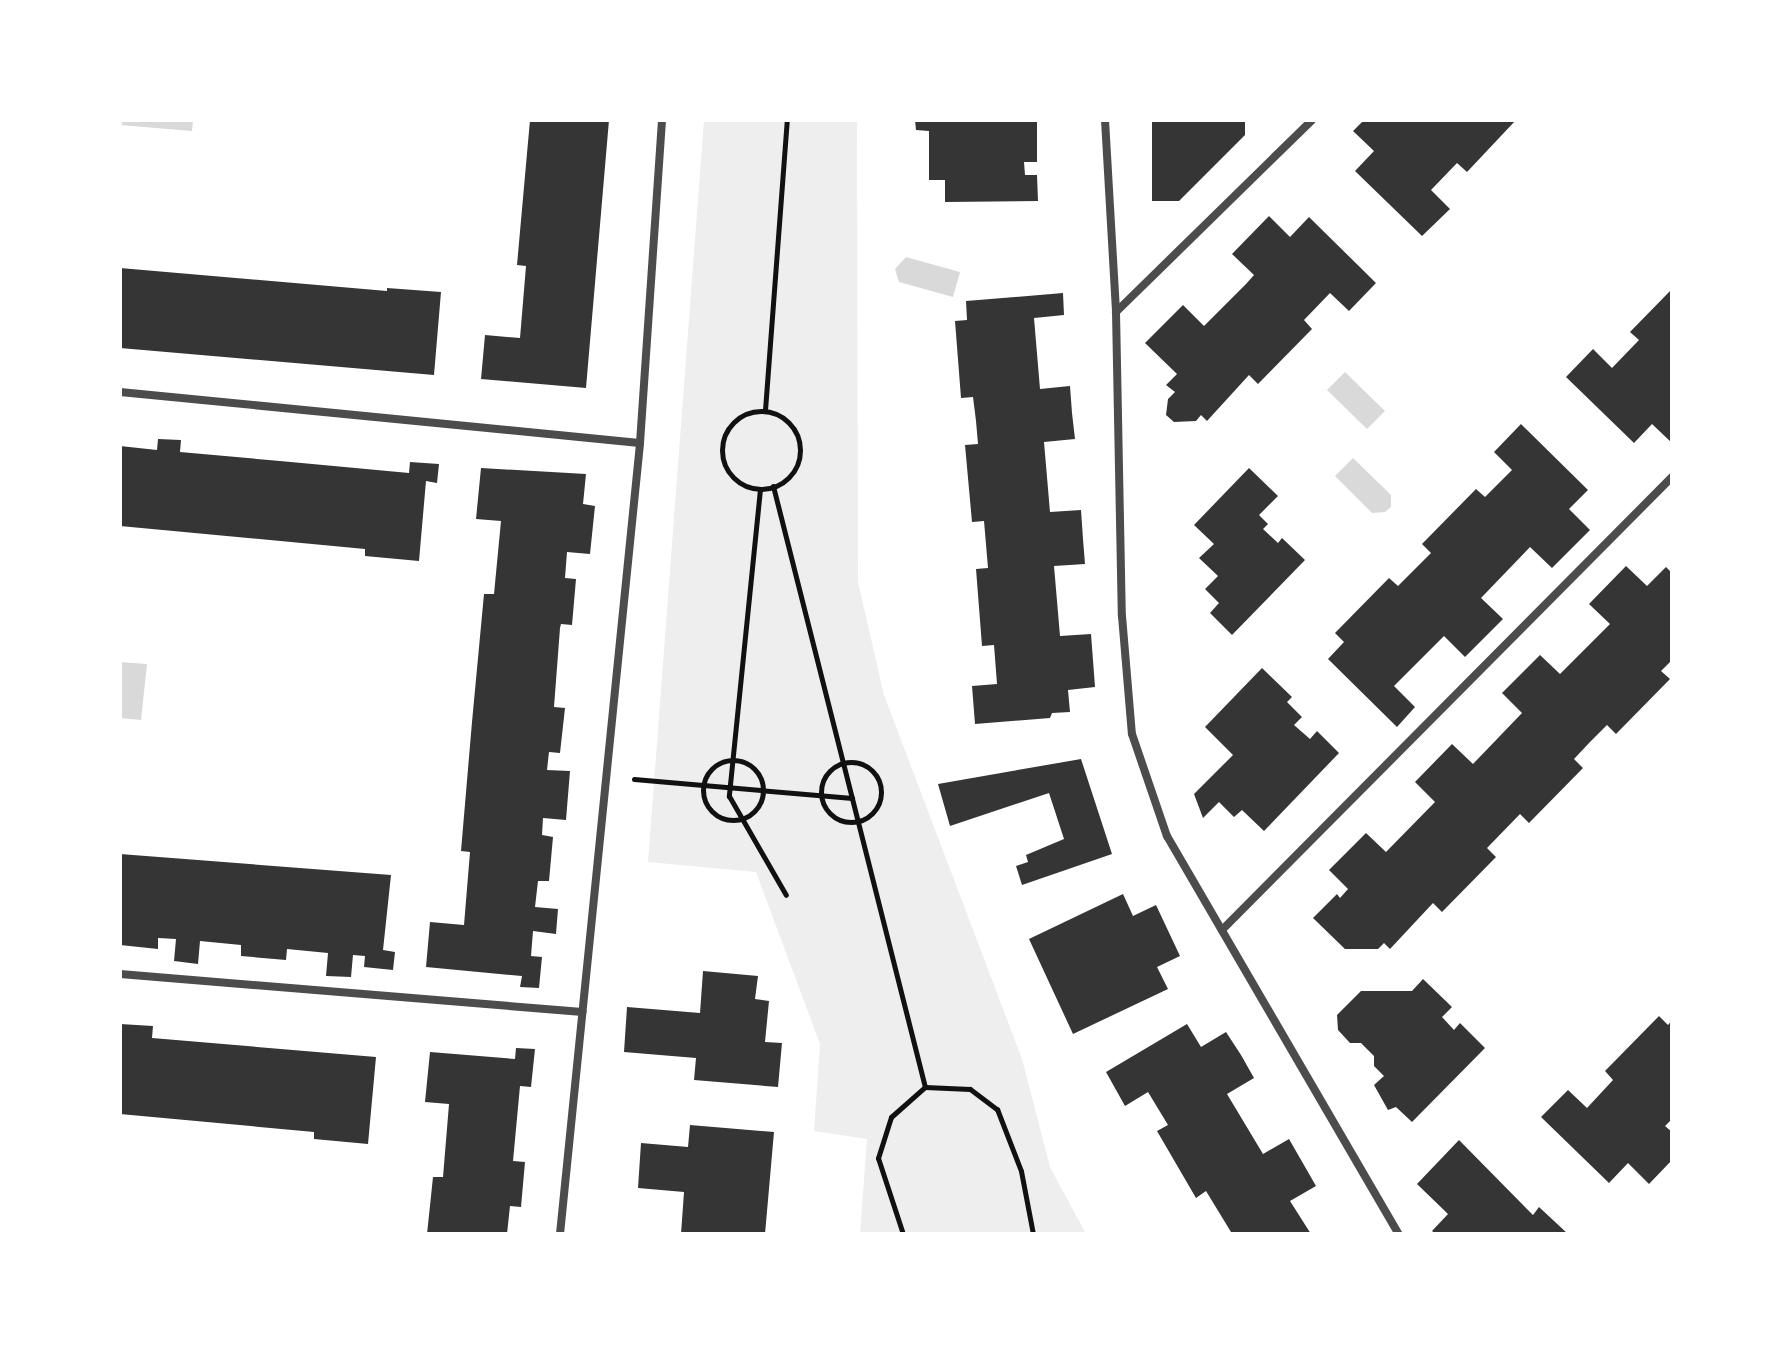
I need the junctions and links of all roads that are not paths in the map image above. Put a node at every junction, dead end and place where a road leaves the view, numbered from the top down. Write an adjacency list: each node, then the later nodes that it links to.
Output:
1 (662, 120): 6 (street)
2 (1105, 120): 4 (street)
3 (1312, 120): 4 (street)
4 (1116, 312): 8 (street)
5 (120, 392): 6 (street)
6 (640, 443): 10 (street)
7 (1672, 477): 8 (street)
8 (1222, 930): 12 (street)
9 (120, 974): 10 (street)
10 (582, 1012): 11 (street)
11 (560, 1234)
12 (1399, 1234)

